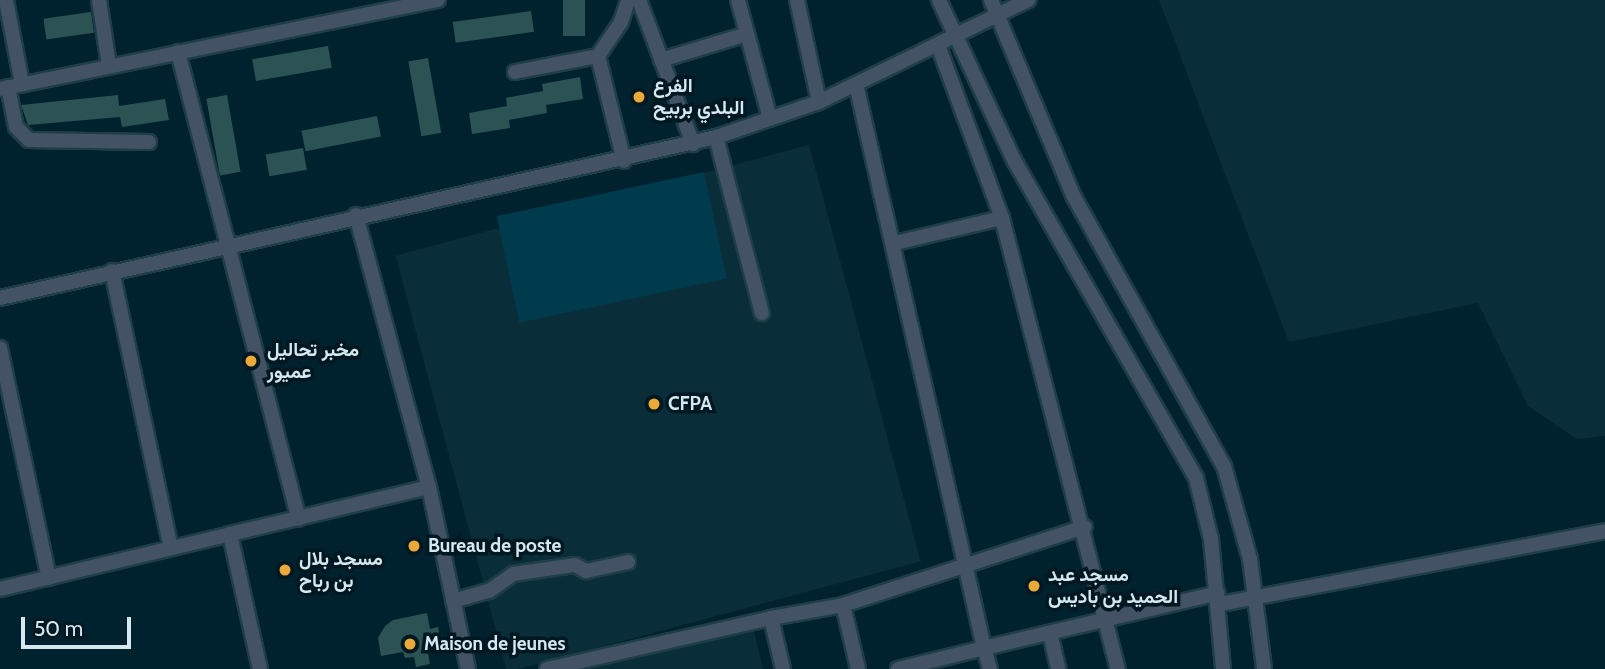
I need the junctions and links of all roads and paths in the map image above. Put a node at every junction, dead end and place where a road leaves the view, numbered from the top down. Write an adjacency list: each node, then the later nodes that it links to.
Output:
1 (6, 0): 20 (street)
2 (99, 0): 17 (street)
3 (438, 0): 14 (street)
4 (628, 0): 15 (street)
5 (639, 0): 16 (street)
6 (738, 0): 12 (street)
7 (797, 0): 21 (street)
8 (939, 0): 11 (street)
9 (1028, 0): 10 (street)
10 (990, 11): 11 (street); 45 (street)
11 (960, 32): 13 (street); 46 (street)
12 (747, 34): 16 (street); 22 (street)
13 (938, 45): 19 (street); 28 (street)
14 (178, 52): 17 (street); 30 (street)
15 (598, 56): 18 (street); 26 (street)
16 (661, 60): 25 (street)
17 (109, 65): 20 (street)
18 (515, 72)
19 (856, 84): 21 (street); 29 (street)
20 (10, 87): 24 (street)
21 (818, 102): 22 (street)
22 (770, 118): 23 (street)
23 (716, 137): 25 (street); 33 (street)
24 (149, 142)
25 (693, 144): 26 (street)
26 (624, 161): 27 (street)
27 (356, 215): 30 (street); 35 (street)
28 (1002, 218): 29 (street); 37 (street)
29 (895, 243): 42 (street)
30 (230, 246): 31 (street); 36 (street)
31 (112, 271): 32 (street); 40 (street)
32 (0, 298)
33 (762, 313)
34 (0, 348): 43 (street)
35 (429, 487): 36 (street); 47 (street)
36 (299, 519): 39 (street)
37 (1084, 527): 42 (street); 50 (street)
38 (1605, 531): 45 (street)
39 (230, 534): 40 (street); 53 (street)
40 (171, 548): 43 (street)
41 (628, 562): 47 (street)
42 (964, 568): 48 (street); 52 (street)
43 (49, 578): 44 (street)
44 (0, 589)
45 (1255, 598): 46 (street); 63 (street)
46 (1219, 599): 50 (street); 62 (street)
47 (453, 601): 54 (street)
48 (843, 605): 49 (street); 57 (street)
49 (771, 618): 55 (street); 56 (street)
50 (1105, 621): 51 (street); 61 (street)
51 (1050, 633): 52 (street); 60 (street)
52 (984, 648): 58 (street); 59 (street)
53 (260, 669)
54 (468, 669)
55 (547, 669)
56 (783, 669)
57 (858, 669)
58 (898, 669)
59 (990, 669)
60 (1058, 669)
61 (1118, 669)
62 (1223, 669)
63 (1264, 669)

